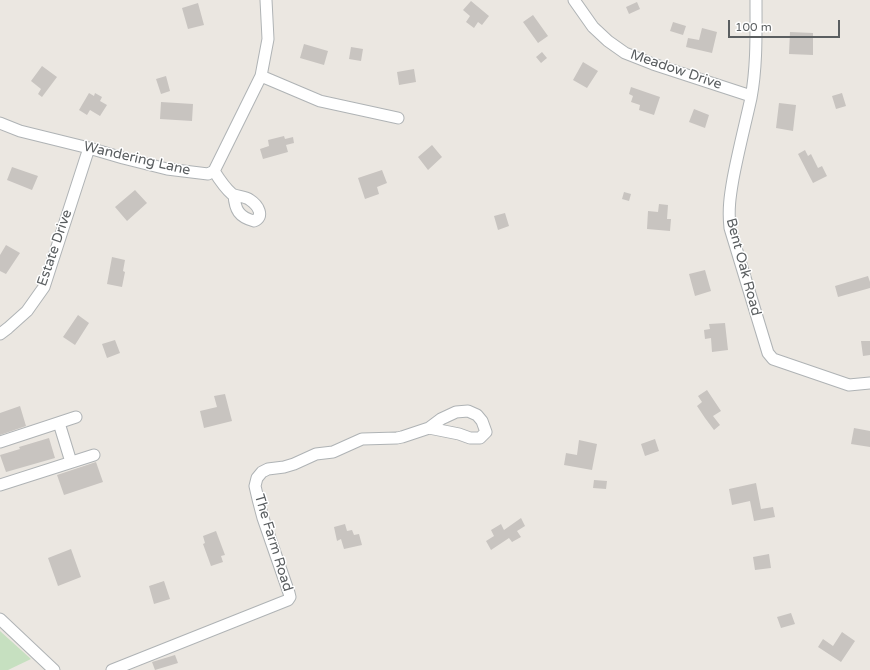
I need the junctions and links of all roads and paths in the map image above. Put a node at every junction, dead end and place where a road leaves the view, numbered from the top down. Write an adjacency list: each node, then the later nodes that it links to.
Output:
1 (266, 0): 4 (street)
2 (574, 0): 5 (street, Meadow Drive)
3 (756, 0): 5 (street, Bent Oak Road)
4 (260, 76): 6 (street); 9 (street)
5 (751, 96): 12 (street, Bent Oak Road)
6 (398, 118)
7 (0, 123): 8 (street, Wandering Lane)
8 (89, 148): 9 (street, Wandering Lane); 11 (street, Estate Drive)
9 (214, 172): 10 (street)
10 (234, 195)
11 (0, 334)
12 (870, 383)
13 (76, 417): 14 (street)
14 (59, 423): 16 (street); 18 (street)
15 (429, 428): 22 (street, The Farm Road)
16 (0, 442)
17 (94, 455): 18 (street)
18 (71, 462): 19 (street)
19 (0, 485)
20 (0, 619): 21 (street)
21 (54, 670)
22 (112, 670)

